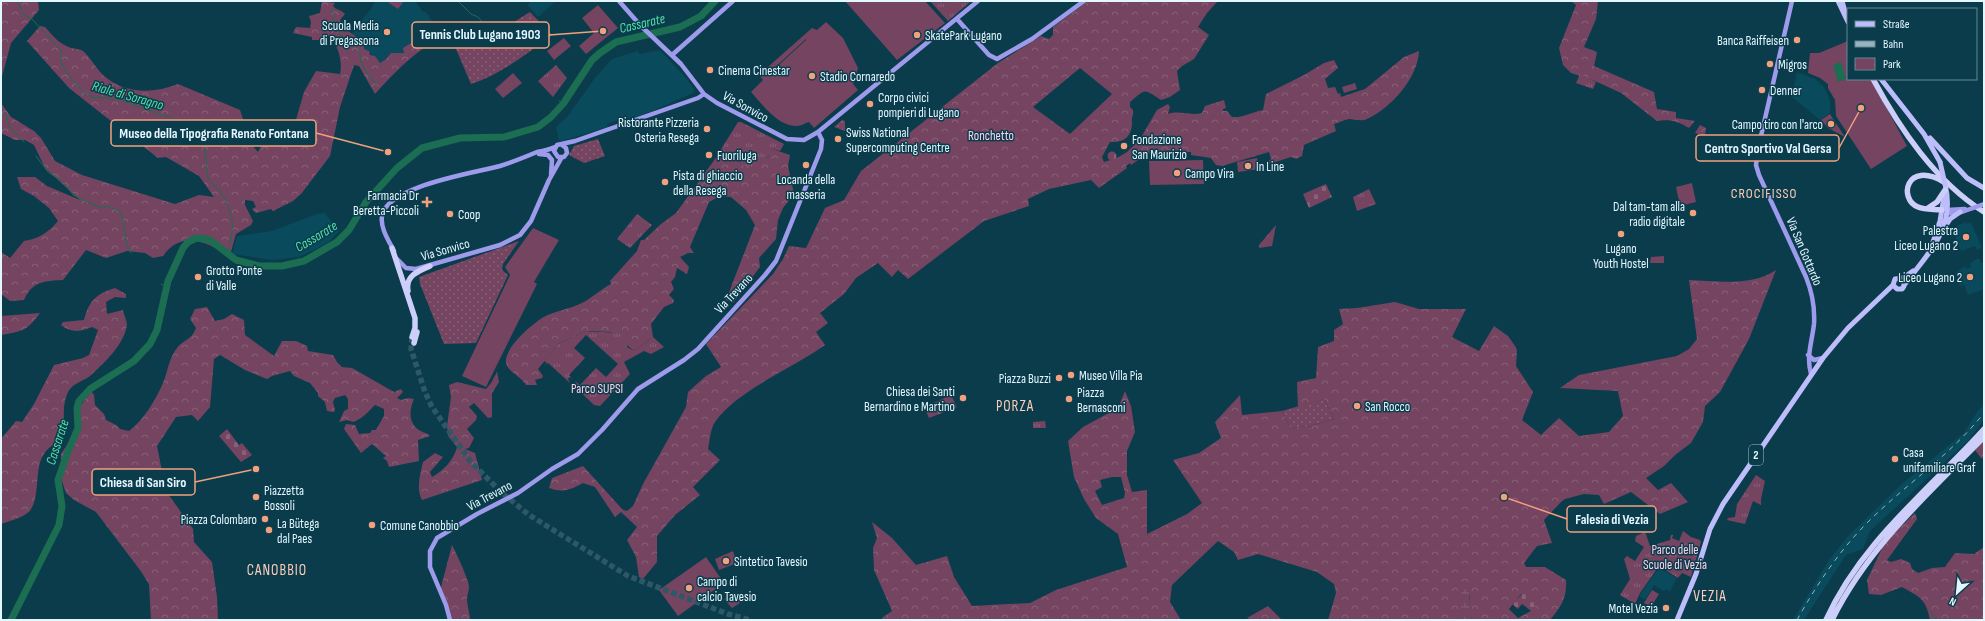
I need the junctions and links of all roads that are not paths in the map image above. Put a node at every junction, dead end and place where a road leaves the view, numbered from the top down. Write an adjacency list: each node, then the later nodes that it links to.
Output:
1 (619, 1): 11 (main road)
2 (733, 1): 11 (main road)
3 (978, 1): 9 (main road)
4 (1084, 1): 9 (main road)
5 (1792, 1): 42 (main road, Via San Gottardo)
6 (1838, 1): 10 (main road)
7 (1842, 1): 8 (main road)
8 (1847, 18)
9 (957, 19): 16 (main road)
10 (1847, 20)
11 (672, 55): 14 (main road)
12 (1874, 80): 24 (highway)
13 (1882, 80): 15 (main road)
14 (704, 94): 16 (main road, Via Sonvico); 17 (main road, Via Sonvico)
15 (1914, 121): 24 (main road, bridge); 25 (main road)
16 (818, 132): 47 (main road, Via Trevano)
17 (575, 141): 18 (main road, Via Sonvico); 20 (main road)
18 (562, 145): 19 (main road); 20 (main road)
19 (555, 147): 21 (main road); 22 (main road, Via Sonvico)
20 (567, 151): 21 (main road)
21 (562, 157): 23 (main road, Via Sonvico)
22 (523, 158): 23 (main road, Via Sonvico); 33 (main road, Via Sonvico)
23 (549, 180): 35 (main road, Via Sonvico)
24 (1947, 187): 28 (highway); 28 (highway); 29 (main road); 31 (highway)
25 (1984, 188)
26 (1984, 204): 27 (main road, bridge)
27 (1972, 208): 29 (main road); 30 (main road)
28 (1927, 209): 29 (highway)
29 (1945, 211): 30 (main road); 32 (main road); 34 (main road)
30 (1960, 212): 32 (main road)
31 (1984, 212)
32 (1941, 233): 34 (main road)
33 (392, 248): 35 (main road, Via Sonvico); 40 (highway)
34 (1927, 257): 36 (main road)
35 (430, 266): 41 (highway)
36 (1917, 268): 37 (main road); 38 (main road)
37 (1901, 278): 38 (main road); 39 (main road)
38 (1904, 284): 39 (main road)
39 (1895, 287): 43 (main road, 2)
40 (412, 337)
41 (414, 343)
42 (1808, 354): 43 (main road); 44 (main road, Via San Gottardo)
43 (1823, 358): 44 (main road, 2)
44 (1811, 374): 48 (main road, 2)
45 (1984, 429): 49 (highway)
46 (1984, 437): 50 (highway)
47 (450, 620)
48 (1677, 620)
49 (1826, 620)
50 (1832, 620)

